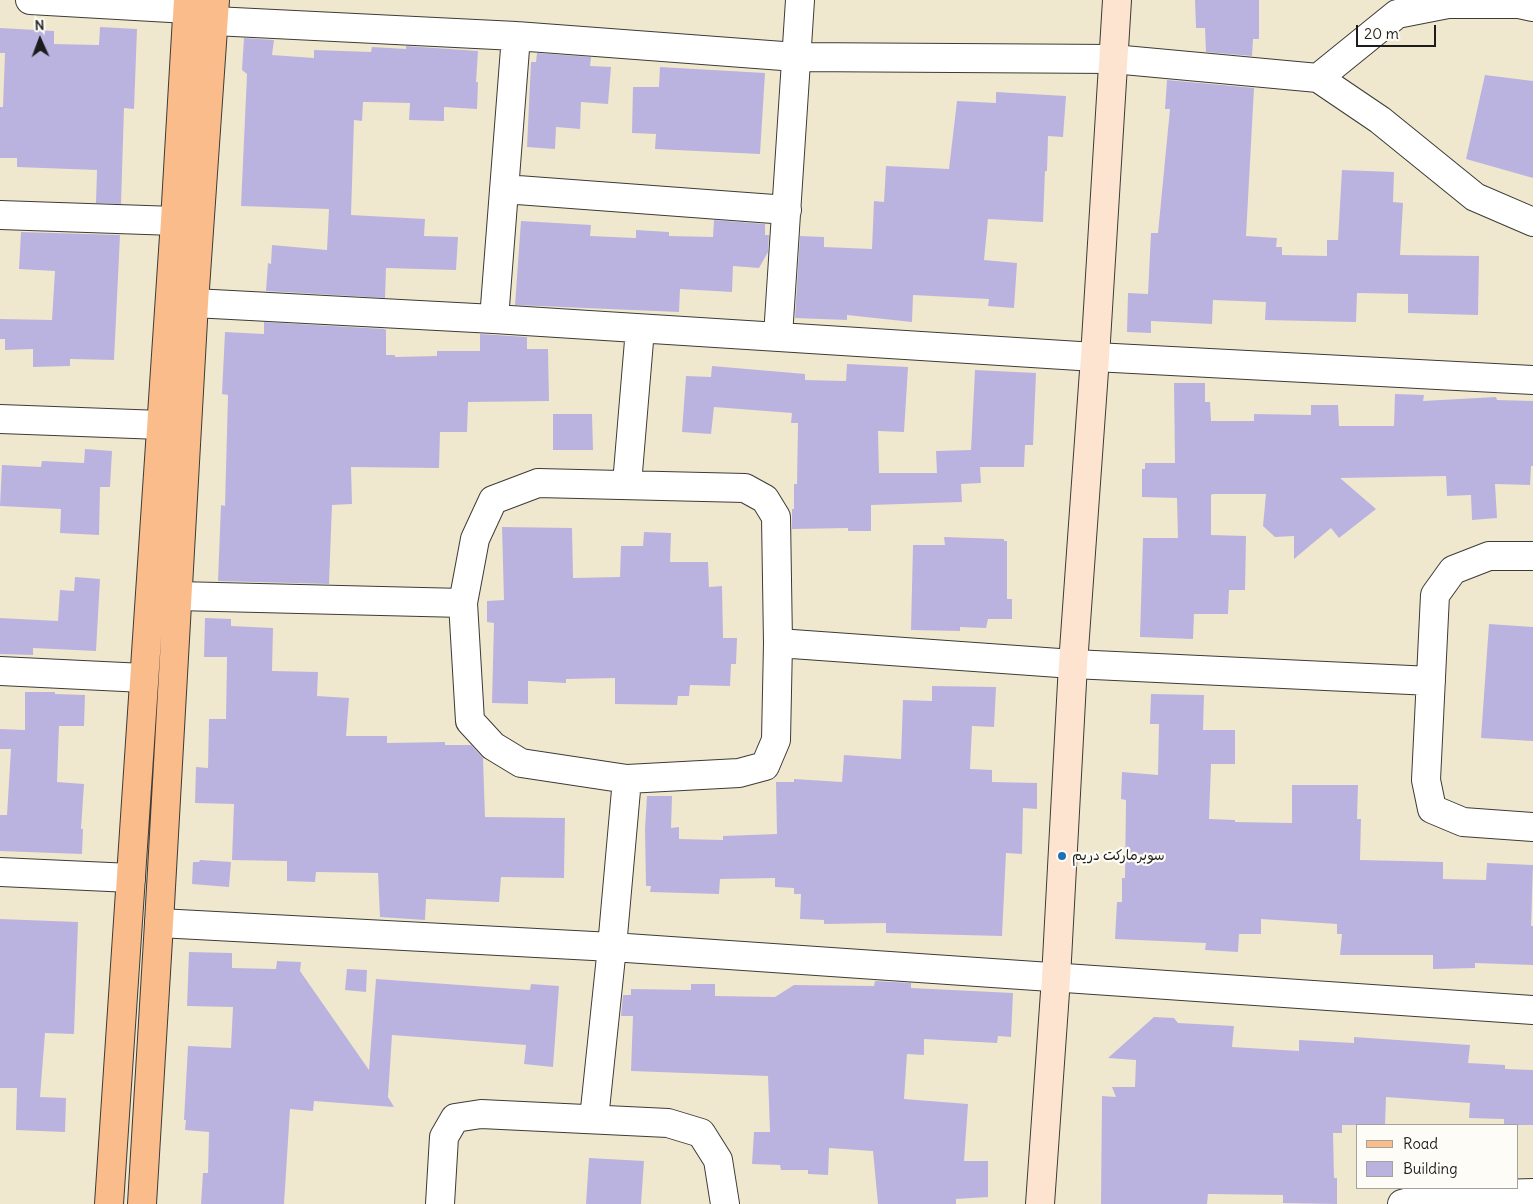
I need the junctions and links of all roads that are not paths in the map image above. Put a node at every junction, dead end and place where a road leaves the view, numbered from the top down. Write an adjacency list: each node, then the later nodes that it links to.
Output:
1 (30, 0): 4 (street)
2 (800, 0): 8 (street)
3 (1117, 0): 9 (street)
4 (188, 4): 14 (main road)
5 (1533, 7): 10 (street)
6 (214, 11): 7 (street); 16 (main road)
7 (516, 36): 8 (street); 11 (street)
8 (796, 57): 9 (street); 12 (street)
9 (1113, 59): 10 (street); 20 (street)
10 (1318, 78): 15 (street)
11 (504, 189): 12 (street); 17 (street)
12 (786, 210): 19 (street)
13 (0, 215): 14 (street)
14 (175, 221): 23 (main road)
15 (1533, 222)
16 (194, 303): 17 (street); 26 (main road)
17 (494, 319): 18 (street)
18 (640, 329): 19 (street); 24 (street)
19 (778, 336): 20 (street)
20 (1095, 357): 21 (street); 29 (street)
21 (1533, 380)
22 (0, 419): 23 (street)
23 (161, 425): 31 (main road)
24 (627, 484): 27 (street); 28 (street)
25 (1533, 556): 32 (street)
26 (177, 596): 27 (street); 37 (main road)
27 (464, 603): 33 (street)
28 (778, 643): 29 (street); 33 (street)
29 (1073, 664): 32 (street); 39 (street)
30 (0, 671): 31 (street)
31 (144, 678): 36 (main road)
32 (1431, 681): 34 (street)
33 (627, 779): 38 (street)
34 (1533, 827)
35 (0, 872): 36 (street)
36 (131, 878): 43 (main road)
37 (159, 923): 38 (street); 44 (main road)
38 (612, 947): 39 (street); 41 (street)
39 (1056, 978): 40 (street); 47 (street)
40 (1533, 1010)
41 (594, 1119): 45 (street); 46 (street)
42 (1533, 1194): 48 (street)
43 (109, 1204)
44 (142, 1204)
45 (440, 1204)
46 (725, 1204)
47 (1040, 1204)
48 (1402, 1204)

